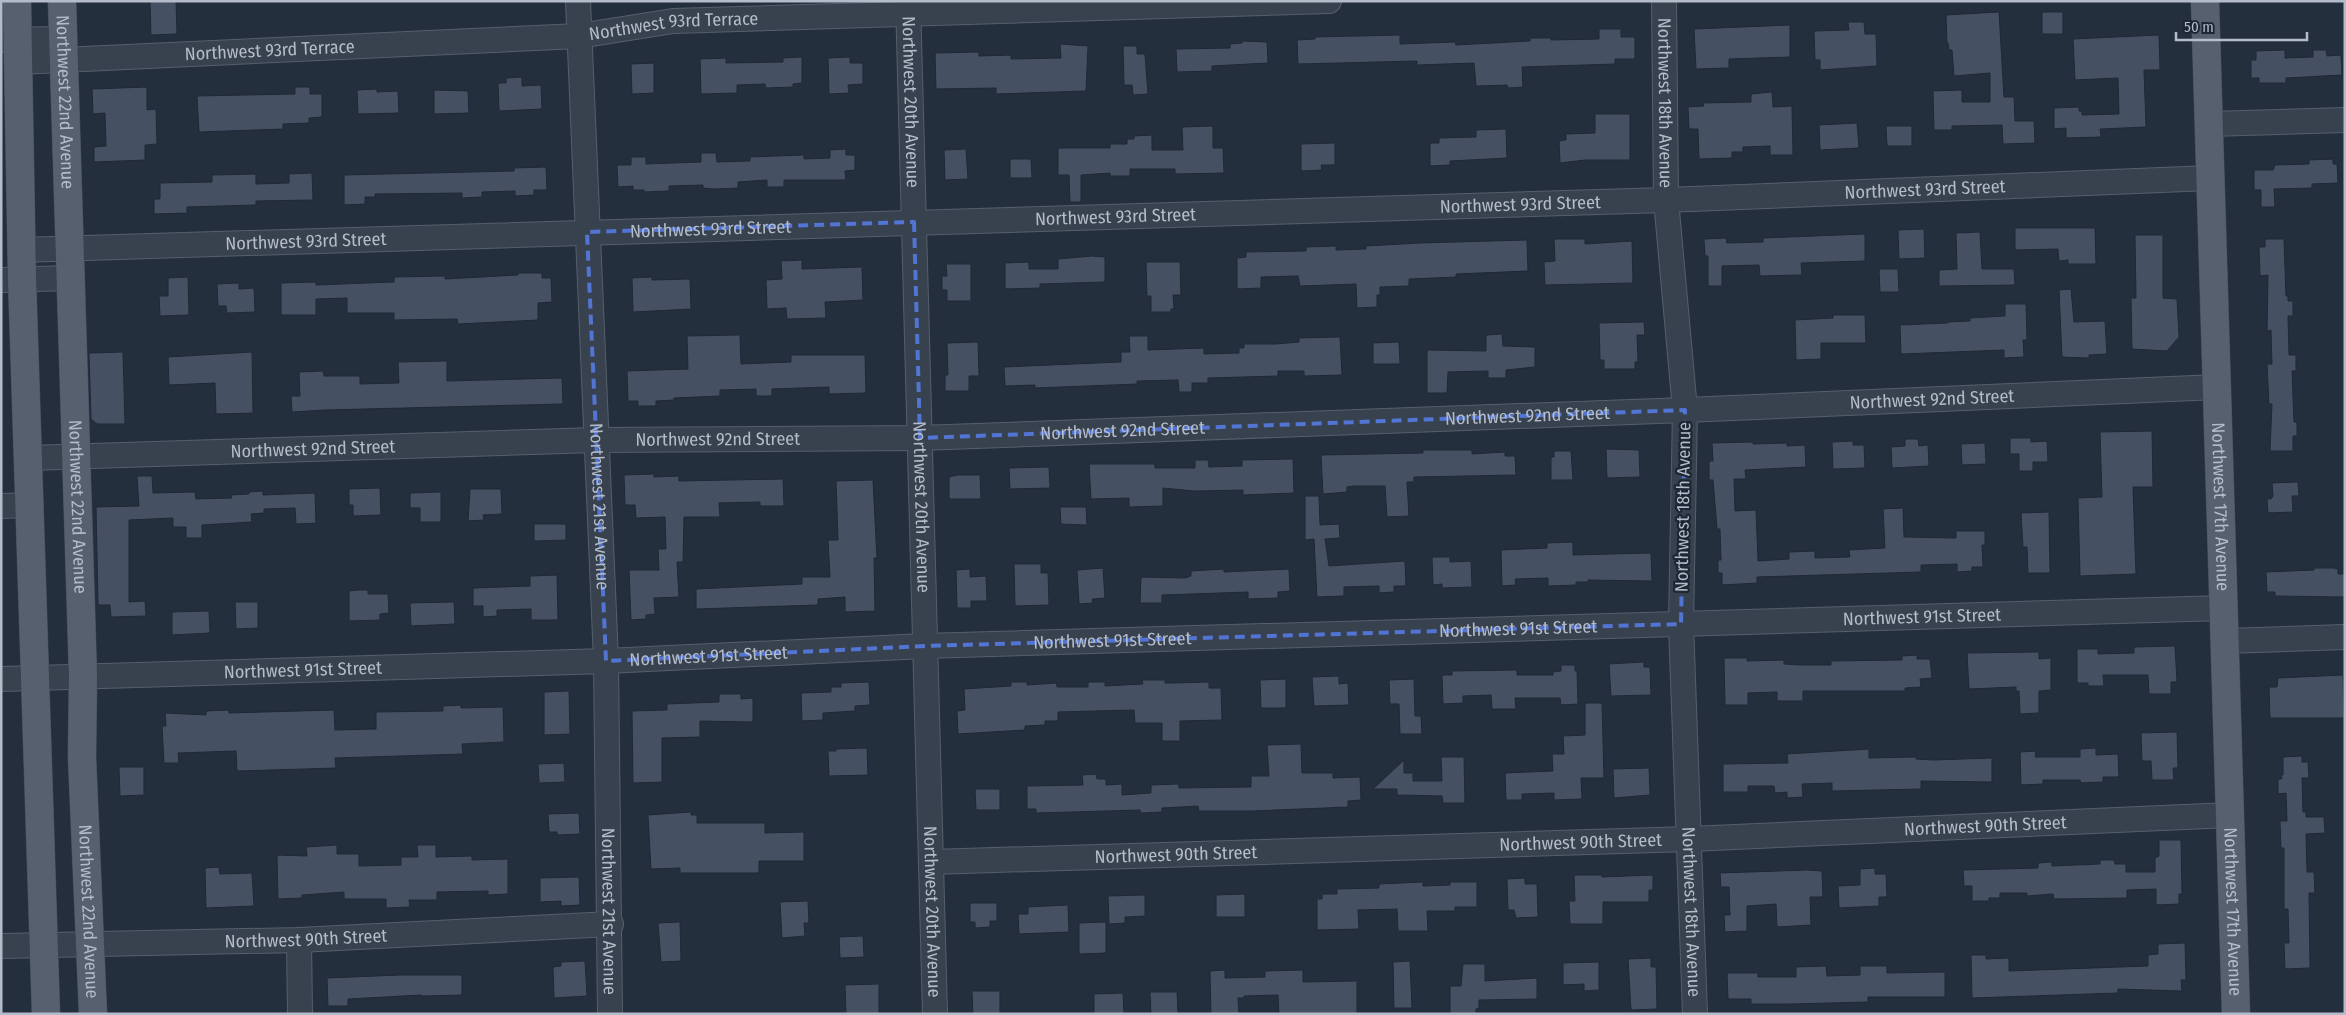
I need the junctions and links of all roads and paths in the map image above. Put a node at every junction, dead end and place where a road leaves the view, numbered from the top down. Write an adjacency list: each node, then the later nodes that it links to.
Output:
1 (17, 1): 9 (main road)
2 (62, 1): 10 (main road, Northwest 22nd Avenue)
3 (578, 1): 8 (street, Northwest 21st Avenue)
4 (1329, 1): 7 (street, Northwest 93rd Terrace)
5 (1664, 1): 14 (street, Northwest 18th Avenue)
6 (2205, 1): 12 (main road, Northwest 17th Avenue)
7 (908, 8): 8 (street, Northwest 93rd Terrace); 15 (street, Northwest 20th Avenue)
8 (579, 36): 10 (street, Northwest 93rd Terrace); 16 (street, Northwest 21st Avenue)
9 (13, 47): 10 (street, Northwest 93rd Terrace); 18 (main road)
10 (64, 49): 17 (main road, Northwest 22nd Avenue)
11 (2345, 120): 12 (street)
12 (2209, 124): 13 (main road, Northwest 17th Avenue)
13 (2210, 178): 14 (street, Northwest 93rd Street); 21 (main road, Northwest 17th Avenue)
14 (1666, 200): 15 (street, Northwest 93rd Street); 22 (street, Northwest 18th Avenue)
15 (914, 222): 16 (street, Northwest 93rd Street); 23 (street, Northwest 20th Avenue)
16 (587, 232): 17 (street, Northwest 93rd Street); 24 (street, Northwest 21st Avenue)
17 (70, 249): 18 (street, Northwest 93rd Street); 19 (main road, Northwest 22nd Avenue)
18 (21, 250): 20 (main road)
19 (71, 278): 20 (street); 25 (main road, Northwest 22nd Avenue)
20 (12, 279): 26 (main road)
21 (2217, 388): 22 (street, Northwest 92nd Street); 29 (main road, Northwest 17th Avenue)
22 (1685, 410): 23 (street, Northwest 92nd Street); 30 (street, Northwest 18th Avenue)
23 (920, 438): 24 (street, Northwest 92nd Street); 33 (street, Northwest 20th Avenue)
24 (595, 440): 25 (street, Northwest 92nd Street); 34 (street, Northwest 21st Avenue)
25 (76, 456): 26 (street, Northwest 92nd Street); 35 (main road, Northwest 22nd Avenue)
26 (29, 458): 27 (main road)
27 (31, 505): 28 (street); 36 (main road)
28 (1, 506)
29 (2224, 608): 30 (street, Northwest 91st Street); 32 (main road, Northwest 17th Avenue)
30 (1681, 624): 33 (street, Northwest 91st Street); 39 (street, Northwest 18th Avenue)
31 (2345, 637): 32 (street)
32 (2224, 641): 38 (main road, Northwest 17th Avenue)
33 (925, 646): 34 (street, Northwest 91st Street); 40 (street, Northwest 20th Avenue)
34 (606, 661): 35 (street, Northwest 91st Street); 41 (street, Northwest 21st Avenue)
35 (83, 676): 36 (street, Northwest 91st Street); 43 (main road, Northwest 22nd Avenue)
36 (34, 678): 37 (street, Northwest 91st Street); 44 (main road)
37 (1, 679)
38 (2230, 815): 39 (street, Northwest 90th Street); 52 (main road, Northwest 17th Avenue)
39 (1690, 839): 40 (street, Northwest 90th Street); 51 (street, Northwest 18th Avenue)
40 (931, 862): 50 (street, Northwest 20th Avenue)
41 (611, 924): 42 (street, Northwest 90th Street); 49 (street, Northwest 21st Avenue)
42 (299, 940): 43 (street, Northwest 90th Street); 48 (street)
43 (91, 943): 44 (street, Northwest 90th Street); 47 (main road, Northwest 22nd Avenue)
44 (43, 944): 45 (street, Northwest 90th Street); 46 (main road)
45 (1, 946)
46 (46, 1014)
47 (93, 1014)
48 (300, 1014)
49 (610, 1014)
50 (935, 1014)
51 (1695, 1014)
52 (2236, 1014)

